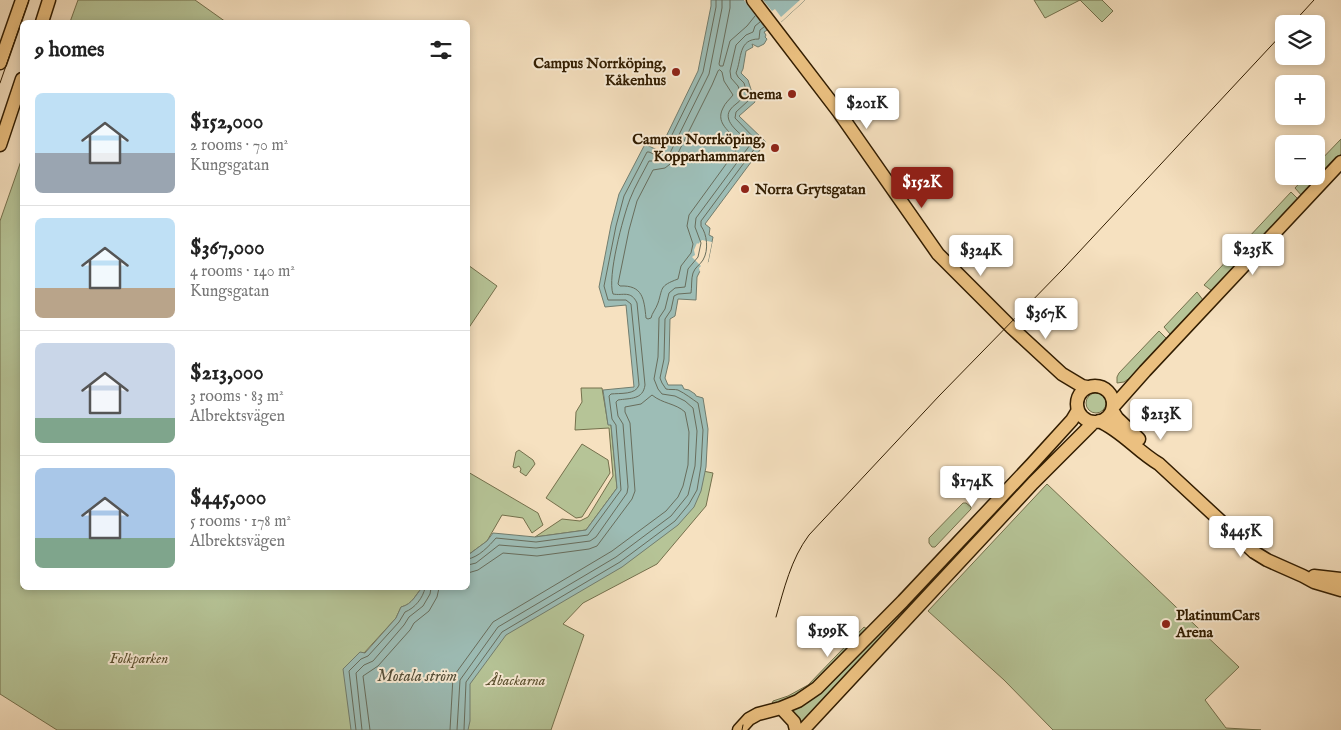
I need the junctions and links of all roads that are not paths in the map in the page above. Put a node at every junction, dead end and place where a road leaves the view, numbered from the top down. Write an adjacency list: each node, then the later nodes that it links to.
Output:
1 (22, 0): 5 (main road)
2 (49, 0): 4 (main road)
3 (753, 0): 10 (main road)
4 (43, 20)
5 (0, 63)
6 (20, 84): 7 (main road)
7 (0, 145)
8 (1341, 162): 9 (main road)
9 (1145, 370): 12 (main road); 14 (main road)
10 (1062, 374): 11 (main road); 13 (main road)
11 (1087, 387): 12 (main road); 13 (main road)
12 (1103, 387): 14 (main road)
13 (1078, 396): 15 (main road)
14 (1112, 408): 16 (main road); 17 (main road)
15 (1078, 410): 16 (main road); 21 (main road)
16 (1096, 422): 17 (main road); 24 (main road)
17 (1159, 464): 18 (main road)
18 (1303, 576): 19 (main road); 20 (main road)
19 (1341, 579)
20 (1341, 590)
21 (781, 708): 22 (main road); 23 (main road)
22 (739, 730)
23 (796, 730)
24 (803, 730)

